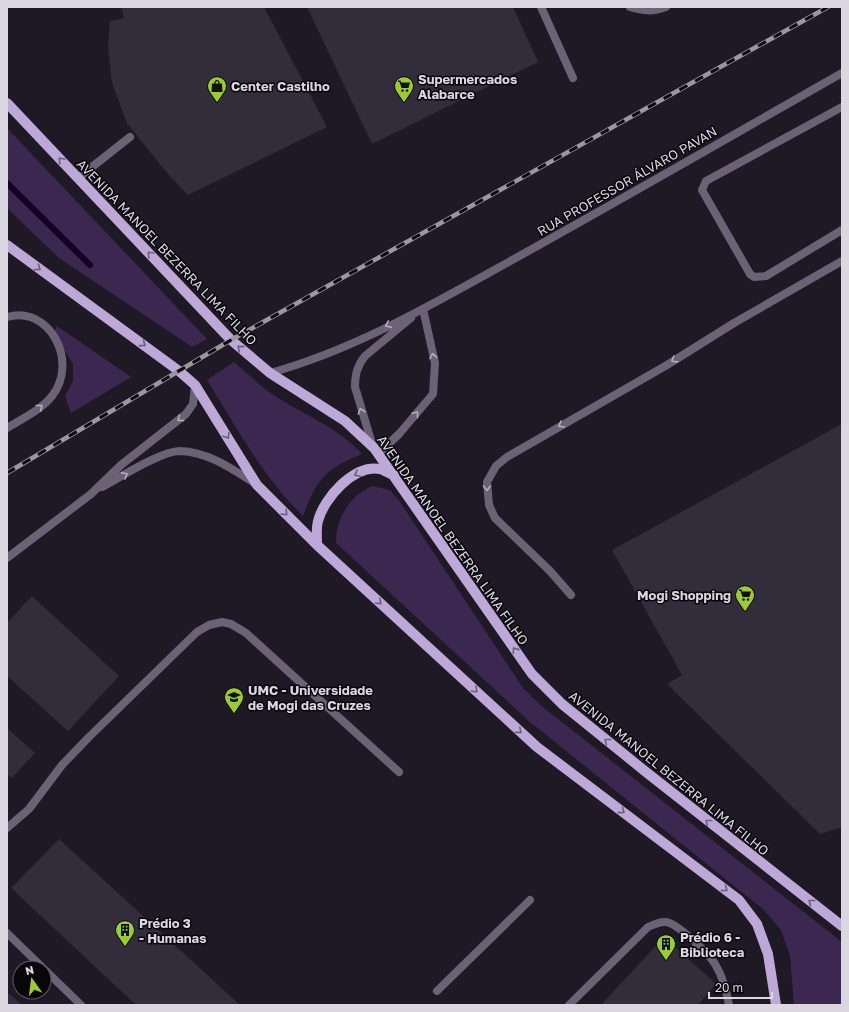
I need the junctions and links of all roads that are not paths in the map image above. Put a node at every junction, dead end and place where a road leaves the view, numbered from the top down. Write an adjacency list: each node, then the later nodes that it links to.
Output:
1 (541, 7): 5 (street)
2 (630, 7): 3 (street)
3 (666, 7)
4 (842, 73): 13 (street, RUA PROFESSOR ÁLVARO PAVAN)
5 (573, 78)
6 (7, 103): 9 (main road, AVENIDA MANOEL BEZERRA LIMA FILHO, one-way to 6)
7 (842, 107): 10 (street)
8 (130, 137): 9 (street)
9 (78, 178): 15 (main road, AVENIDA MANOEL BEZERRA LIMA FILHO, one-way to 9)
10 (842, 230)
11 (7, 245): 16 (main road, one-way to 16)
12 (842, 261): 24 (street, one-way to 24)
13 (423, 309): 15 (street, RUA PROFESSOR ÁLVARO PAVAN, one-way to 15); 18 (street, one-way to 13); 18 (street, RUA PROFESSOR ÁLVARO PAVAN, one-way to 13)
14 (7, 317): 17 (street, one-way to 14)
15 (270, 373): 18 (main road, AVENIDA MANOEL BEZERRA LIMA FILHO)
16 (194, 385): 20 (main road, one-way to 20); 21 (street, one-way to 21)
17 (7, 428)
18 (376, 451): 19 (main road, AVENIDA MANOEL BEZERRA LIMA FILHO)
19 (394, 475): 22 (main road, one-way to 22); 28 (main road, AVENIDA MANOEL BEZERRA LIMA FILHO, one-way to 19)
20 (257, 485): 21 (street, one-way to 20); 22 (main road, one-way to 22)
21 (91, 494): 23 (street)
22 (317, 545): 36 (main road, one-way to 36)
23 (7, 558)
24 (571, 596)
25 (399, 772): 26 (street)
26 (7, 828)
27 (530, 900): 32 (street)
28 (842, 926)
29 (7, 932): 30 (street)
30 (36, 960)
31 (52, 976): 33 (street)
32 (437, 991)
33 (81, 1005)
34 (568, 1005): 35 (street)
35 (729, 1005)
36 (776, 1005)

